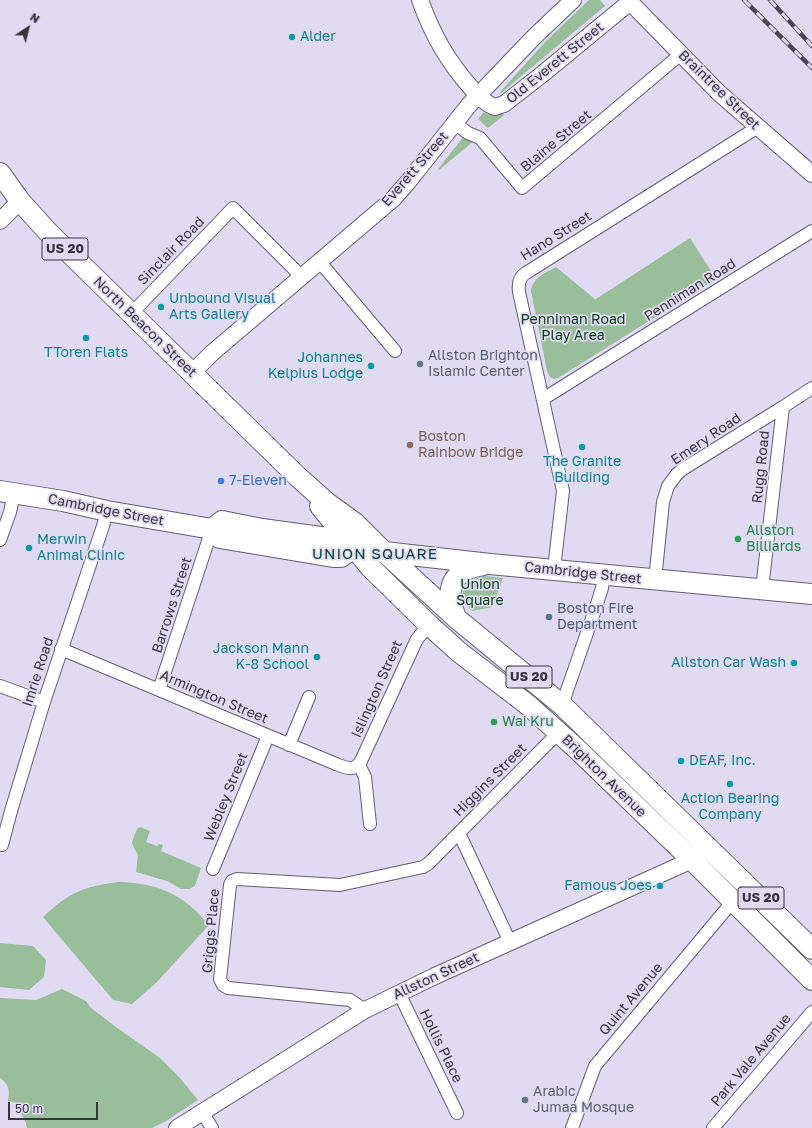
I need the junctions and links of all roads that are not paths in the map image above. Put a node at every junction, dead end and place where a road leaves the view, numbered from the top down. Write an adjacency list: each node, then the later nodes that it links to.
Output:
1 (420, 0): 5 (street)
2 (573, 0): 5 (street, Everett Street)
3 (630, 2): 4 (street, Braintree Street); 5 (street, Old Everett Street)
4 (681, 54): 6 (street, Blaine Street); 7 (street, Braintree Street)
5 (478, 95): 6 (street, Everett Street)
6 (454, 123): 13 (street, Everett Street)
7 (758, 127): 9 (street, Braintree Street); 19 (street, Hano Street)
8 (0, 173): 10 (main road, North Beacon Street / US 20)
9 (812, 174)
10 (20, 200): 11 (street); 15 (main road, North Beacon Street / US 20)
11 (0, 221)
12 (812, 231): 19 (street, Penniman Road)
13 (319, 261): 14 (street, Everett Street); 16 (street)
14 (302, 277): 15 (street, Sinclair Road); 17 (street, Everett Street)
15 (131, 314): 17 (main road, North Beacon Street / US 20)
16 (395, 351)
17 (192, 374): 21 (main road, North Beacon Street / US 20)
18 (812, 388): 20 (street)
19 (543, 399): 29 (street, Hano Street)
20 (783, 407): 31 (street, Emery Road); 32 (street, Rugg Road)
21 (297, 476): 26 (main road, North Beacon Street / US 20); 27 (main road, North Beacon Street / US 20)
22 (7, 492): 23 (main road, Cambridge Street); 25 (street)
23 (107, 510): 24 (main road, Cambridge Street); 36 (street, Imrie Road)
24 (212, 529): 26 (main road, Cambridge Street); 26 (main road, Cambridge Street); 38 (street, Barrows Street)
25 (0, 540)
26 (354, 548): 27 (main road, Cambridge Street); 35 (main road, Brighton Avenue / US 20)
27 (384, 552): 28 (main road, Cambridge Street); 34 (main road, Brighton Avenue / US 20)
28 (490, 564): 29 (main road, Cambridge Street); 34 (main road)
29 (554, 569): 30 (main road, Cambridge Street)
30 (604, 574): 31 (main road, Cambridge Street); 41 (street)
31 (656, 580): 32 (main road, Cambridge Street)
32 (762, 589): 33 (main road, Cambridge Street)
33 (812, 594)
34 (456, 618): 41 (main road, Brighton Avenue / US 20)
35 (429, 625): 42 (main road, Brighton Avenue / US 20); 45 (street, Islington Street)
36 (62, 650): 38 (street, Armington Street); 40 (street, Imrie Road)
37 (0, 686): 40 (street)
38 (159, 690): 43 (street, Armington Street)
39 (309, 697): 44 (street)
40 (44, 702): 46 (street, Imrie Road)
41 (562, 705): 50 (main road, Brighton Avenue / US 20)
42 (559, 732): 48 (street, Higgins Street); 51 (main road, Brighton Avenue / US 20)
43 (268, 736): 44 (street, Armington Street); 52 (street, Webley Street)
44 (289, 745): 45 (street, Armington Street)
45 (357, 767): 47 (street)
46 (5, 811): 49 (street, Imrie Road)
47 (370, 824)
48 (459, 833): 53 (street, Higgins Street); 55 (street, Higgins Street)
49 (2, 845)
50 (707, 846): 51 (street, Allston Street); 56 (main road, Brighton Avenue / US 20)
51 (692, 860): 54 (main road, Brighton Avenue / US 20); 55 (street, Allston Street)
52 (213, 869)
53 (330, 885): 59 (street, Griggs Place)
54 (733, 901): 57 (main road, Brighton Avenue / US 20); 65 (street, Quint Avenue)
55 (510, 942): 58 (street, Allston Street)
56 (812, 949)
57 (812, 980)
58 (399, 993): 59 (street, Allston Street); 62 (street, Hollis Place)
59 (365, 1010): 61 (street, Allston Street)
60 (812, 1012): 66 (street, Park Vale Avenue)
61 (202, 1112): 63 (street, Allston Street); 64 (street)
62 (457, 1113)
63 (177, 1128)
64 (212, 1128)
65 (572, 1128)
66 (713, 1128)

